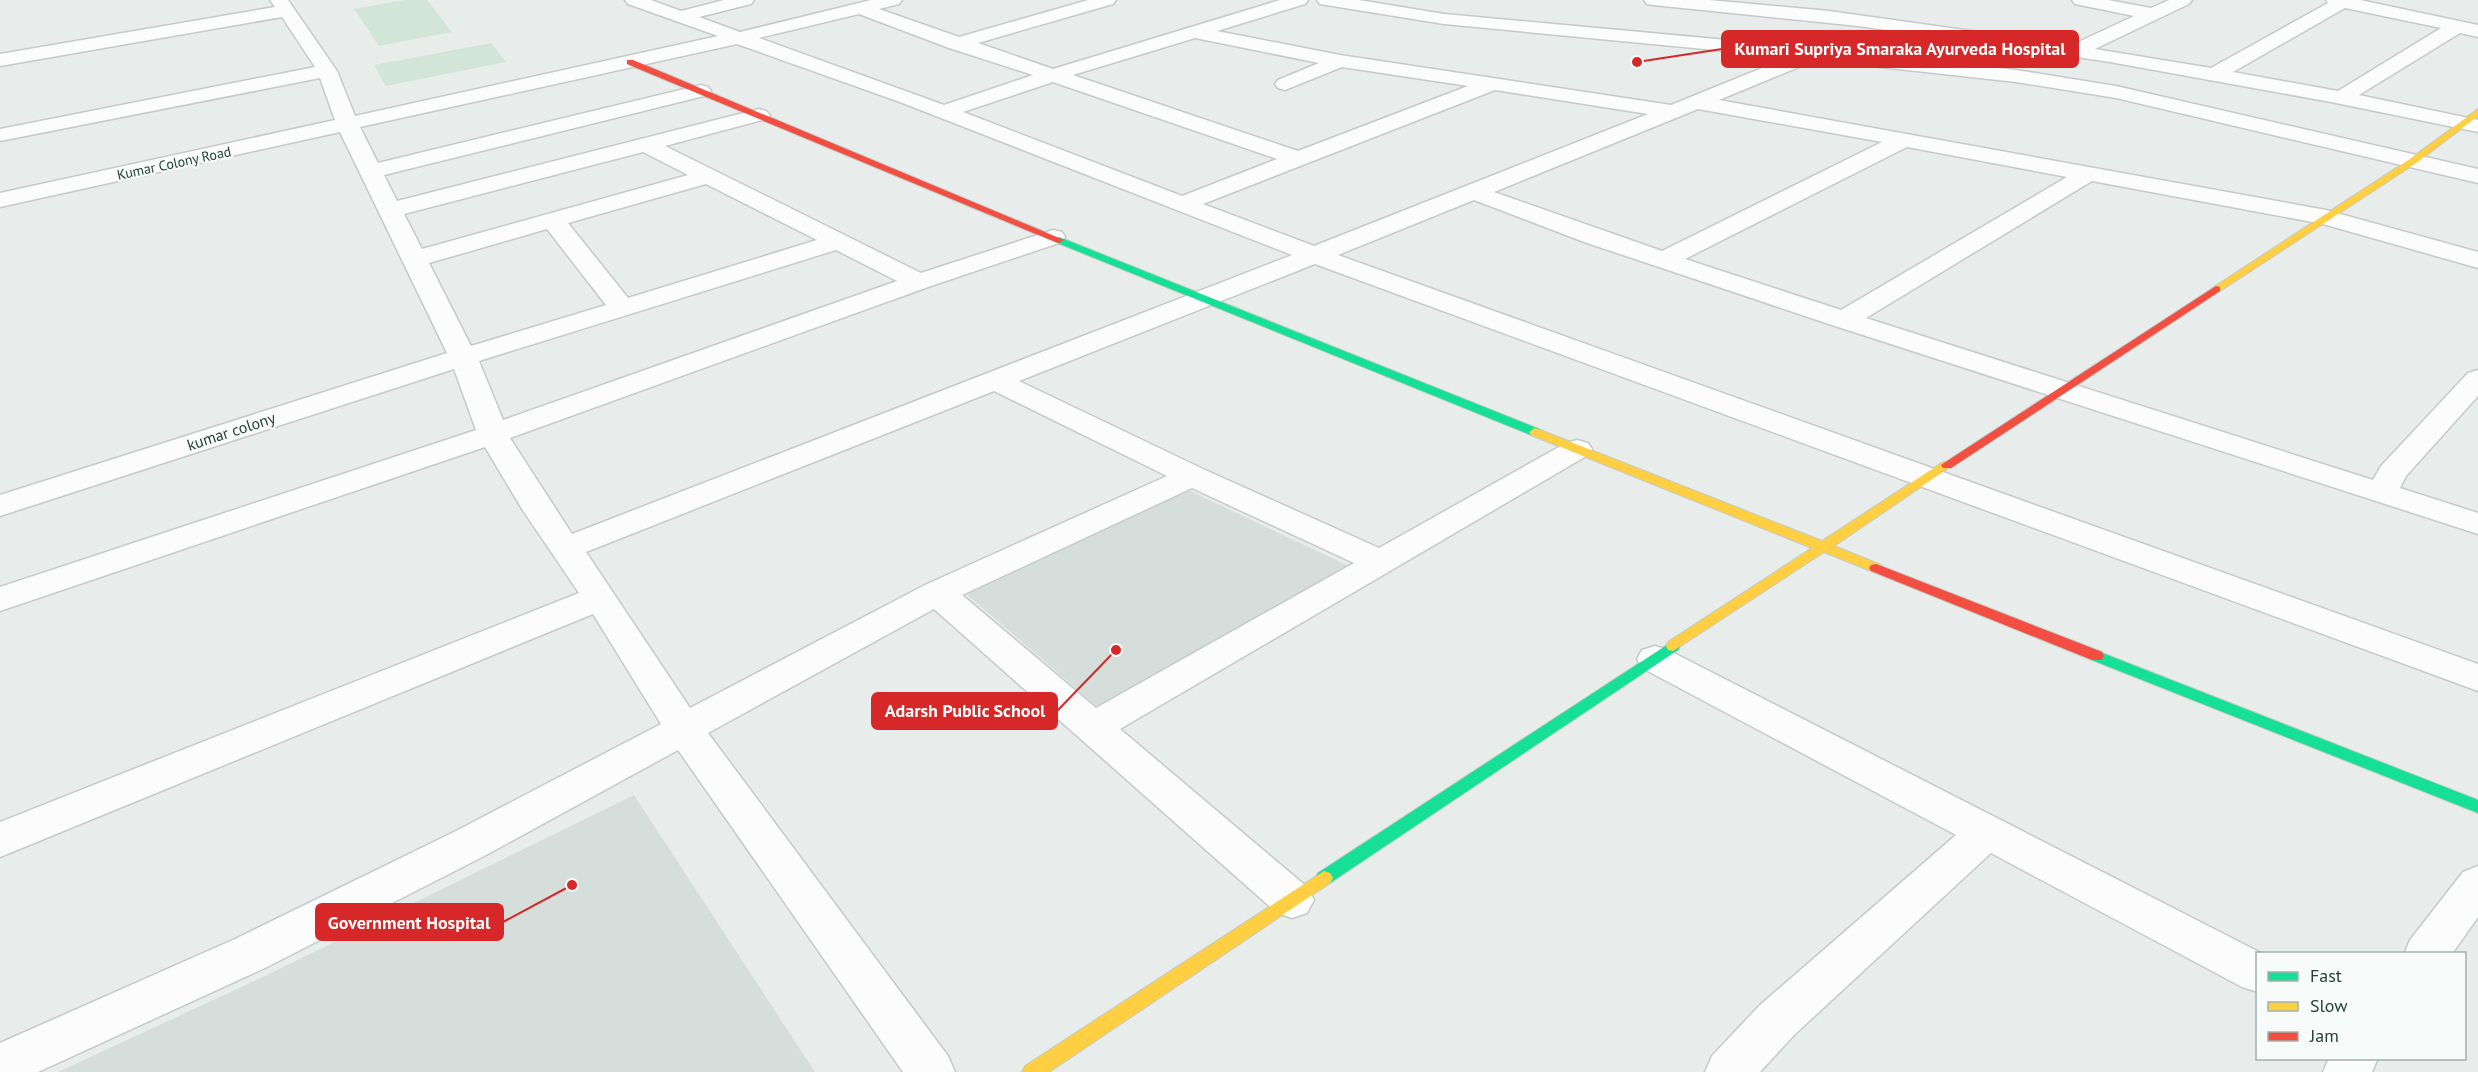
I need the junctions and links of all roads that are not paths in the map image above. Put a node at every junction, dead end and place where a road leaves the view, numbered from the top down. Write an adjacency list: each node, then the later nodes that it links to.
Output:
1 (634, 0): 16 (street)
2 (745, 0): 16 (street)
3 (893, 0): 13 (street, Kumar Colony Road)
4 (1107, 0): 21 (street)
5 (1299, 0): 19 (street)
6 (1326, 0): 23 (street)
7 (1653, 0): 11 (street)
8 (2081, 0): 15 (street)
9 (2183, 0): 15 (street)
10 (2338, 1): 17 (street); 28 (street)
11 (1738, 4): 14 (street)
12 (283, 6): 24 (street); 27 (street)
13 (860, 8): 20 (street, Kumar Colony Road); 21 (street)
14 (1831, 9): 22 (street)
15 (2152, 14): 22 (street)
16 (678, 17): 20 (street)
17 (2458, 26): 18 (street); 34 (street)
18 (2478, 31)
19 (1194, 32): 25 (street); 29 (street)
20 (737, 38): 26 (street, Kumar Colony Road); 36 (street)
21 (956, 44): 29 (street)
22 (2075, 51): 28 (street); 30 (street)
23 (1814, 54): 30 (street); 35 (street)
24 (0, 60)
25 (1340, 61): 31 (street); 32 (street)
26 (630, 62): 33 (street); 39 (street, Kumar Colony Road)
27 (327, 71): 39 (street); 40 (street)
28 (2215, 74): 34 (street)
29 (1053, 75): 36 (street); 43 (street)
30 (2016, 76): 44 (street)
31 (1285, 84)
32 (1490, 85): 35 (street); 43 (street)
33 (700, 91): 37 (street); 45 (street)
34 (2341, 98): 38 (street)
35 (1684, 107): 41 (street); 49 (street)
36 (944, 112): 51 (street)
37 (759, 115): 42 (street); 55 (street)
38 (2473, 120): 44 (street)
39 (348, 125): 45 (street); 50 (street, Kumar Colony Road)
40 (0, 135)
41 (1902, 141): 46 (street); 59 (street)
42 (645, 144): 47 (street); 52 (street)
43 (1295, 158): 51 (street)
44 (2413, 161): 48 (street); 53 (street)
45 (371, 172): 52 (street)
46 (2086, 175): 53 (street); 64 (street)
47 (709, 176): 54 (street); 56 (street)
48 (2478, 176)
49 (1473, 192): 57 (street); 59 (street)
50 (0, 200)
51 (1180, 204): 57 (street)
52 (390, 210): 58 (street)
53 (2326, 218): 60 (street); 68 (street)
54 (553, 220): 58 (street); 63 (street)
55 (1053, 237): 61 (street); 62 (street)
56 (840, 241): 61 (street); 63 (street, kumar colony)
57 (1315, 255): 62 (street); 72 (street)
58 (414, 259): 65 (street)
59 (1664, 260): 64 (street)
60 (2478, 260)
61 (919, 282): 69 (street)
62 (1204, 298): 67 (street); 70 (street)
63 (622, 308): 65 (street, kumar colony)
64 (1844, 320): 68 (street)
65 (463, 357): 69 (street); 74 (street, kumar colony)
66 (2478, 379): 73 (street)
67 (995, 380): 71 (street); 77 (street)
68 (2062, 388): 72 (street); 73 (street)
69 (493, 434): 77 (street); 81 (street)
70 (1577, 449): 76 (street); 78 (street)
71 (1192, 476): 78 (street); 79 (street)
72 (1930, 477): 76 (street); 83 (street)
73 (2382, 493): 75 (street)
74 (0, 506)
75 (2478, 524)
76 (1825, 546): 82 (street); 86 (street)
77 (566, 548): 80 (street)
78 (1381, 562): 84 (street)
79 (937, 593): 84 (street); 85 (street)
80 (600, 598): 85 (street); 88 (street)
81 (0, 599)
82 (1655, 659): 87 (street); 90 (street)
83 (2478, 678)
84 (1094, 727): 90 (street)
85 (683, 728): 93 (street); 94 (street)
86 (2478, 807)
87 (1986, 833): 92 (street); 96 (street)
88 (0, 840)
89 (2478, 884): 91 (street)
90 (1292, 900): 95 (street)
91 (2427, 952)
92 (2256, 972)
93 (0, 1066)
94 (931, 1072)
95 (1032, 1072)
96 (1729, 1072)

